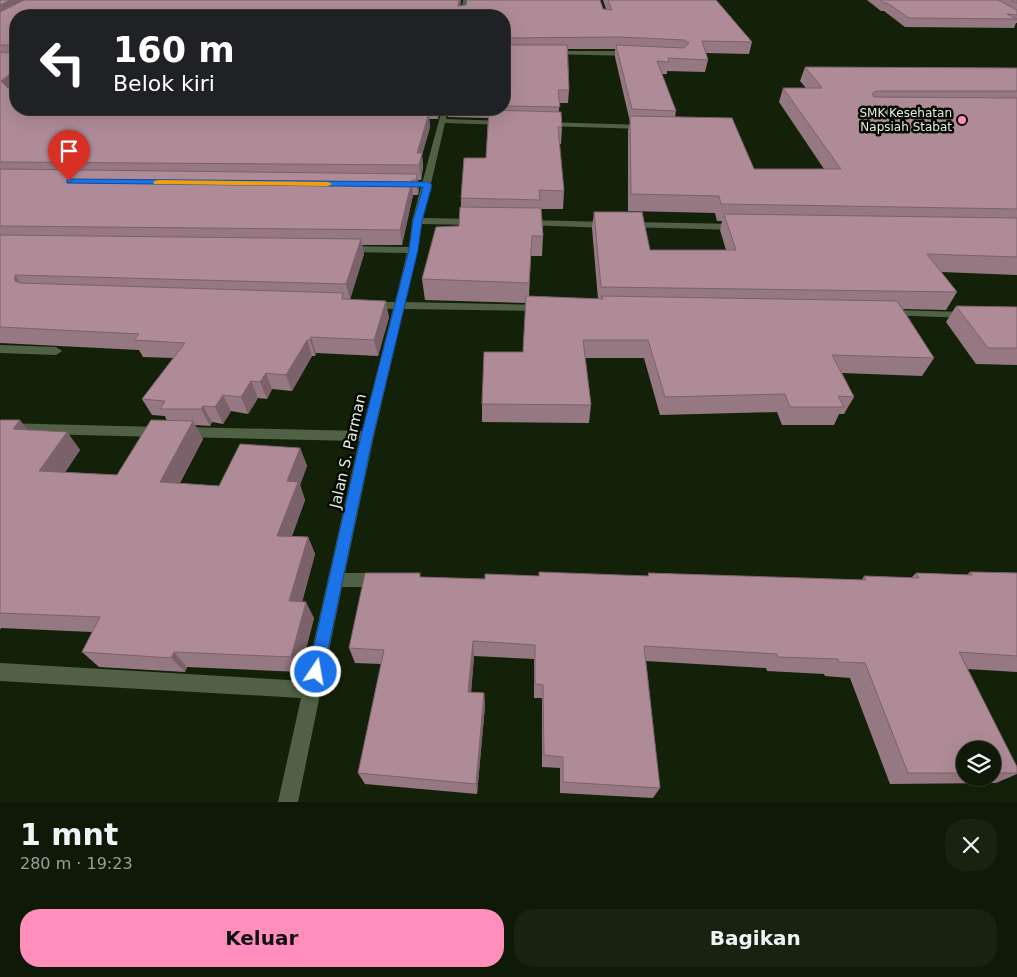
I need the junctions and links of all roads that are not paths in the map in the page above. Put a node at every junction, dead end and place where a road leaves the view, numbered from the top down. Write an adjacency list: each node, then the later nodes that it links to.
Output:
1 (542, 53): 2 (street)
2 (637, 55)
3 (440, 119): 4 (street); 7 (street, Jalan S. Parman)
4 (512, 123)
5 (541, 124): 6 (street)
6 (650, 127)
7 (418, 221): 8 (street); 12 (street, Jalan S. Parman)
8 (486, 222)
9 (515, 223): 10 (street)
10 (748, 227)
11 (334, 249): 12 (street)
12 (413, 250): 14 (street, Jalan S. Parman)
13 (360, 304): 14 (street)
14 (399, 306): 15 (street); 21 (street, Jalan S. Parman)
15 (557, 308)
16 (874, 313): 17 (street)
17 (979, 315)
18 (0, 349): 19 (street)
19 (56, 351)
20 (0, 428): 21 (street)
21 (367, 436): 22 (street, Jalan S. Parman)
22 (336, 580): 23 (street); 25 (street, Jalan S. Parman)
23 (395, 580)
24 (0, 672): 25 (street)
25 (312, 690): 26 (street, Jalan S. Parman)
26 (288, 802)

